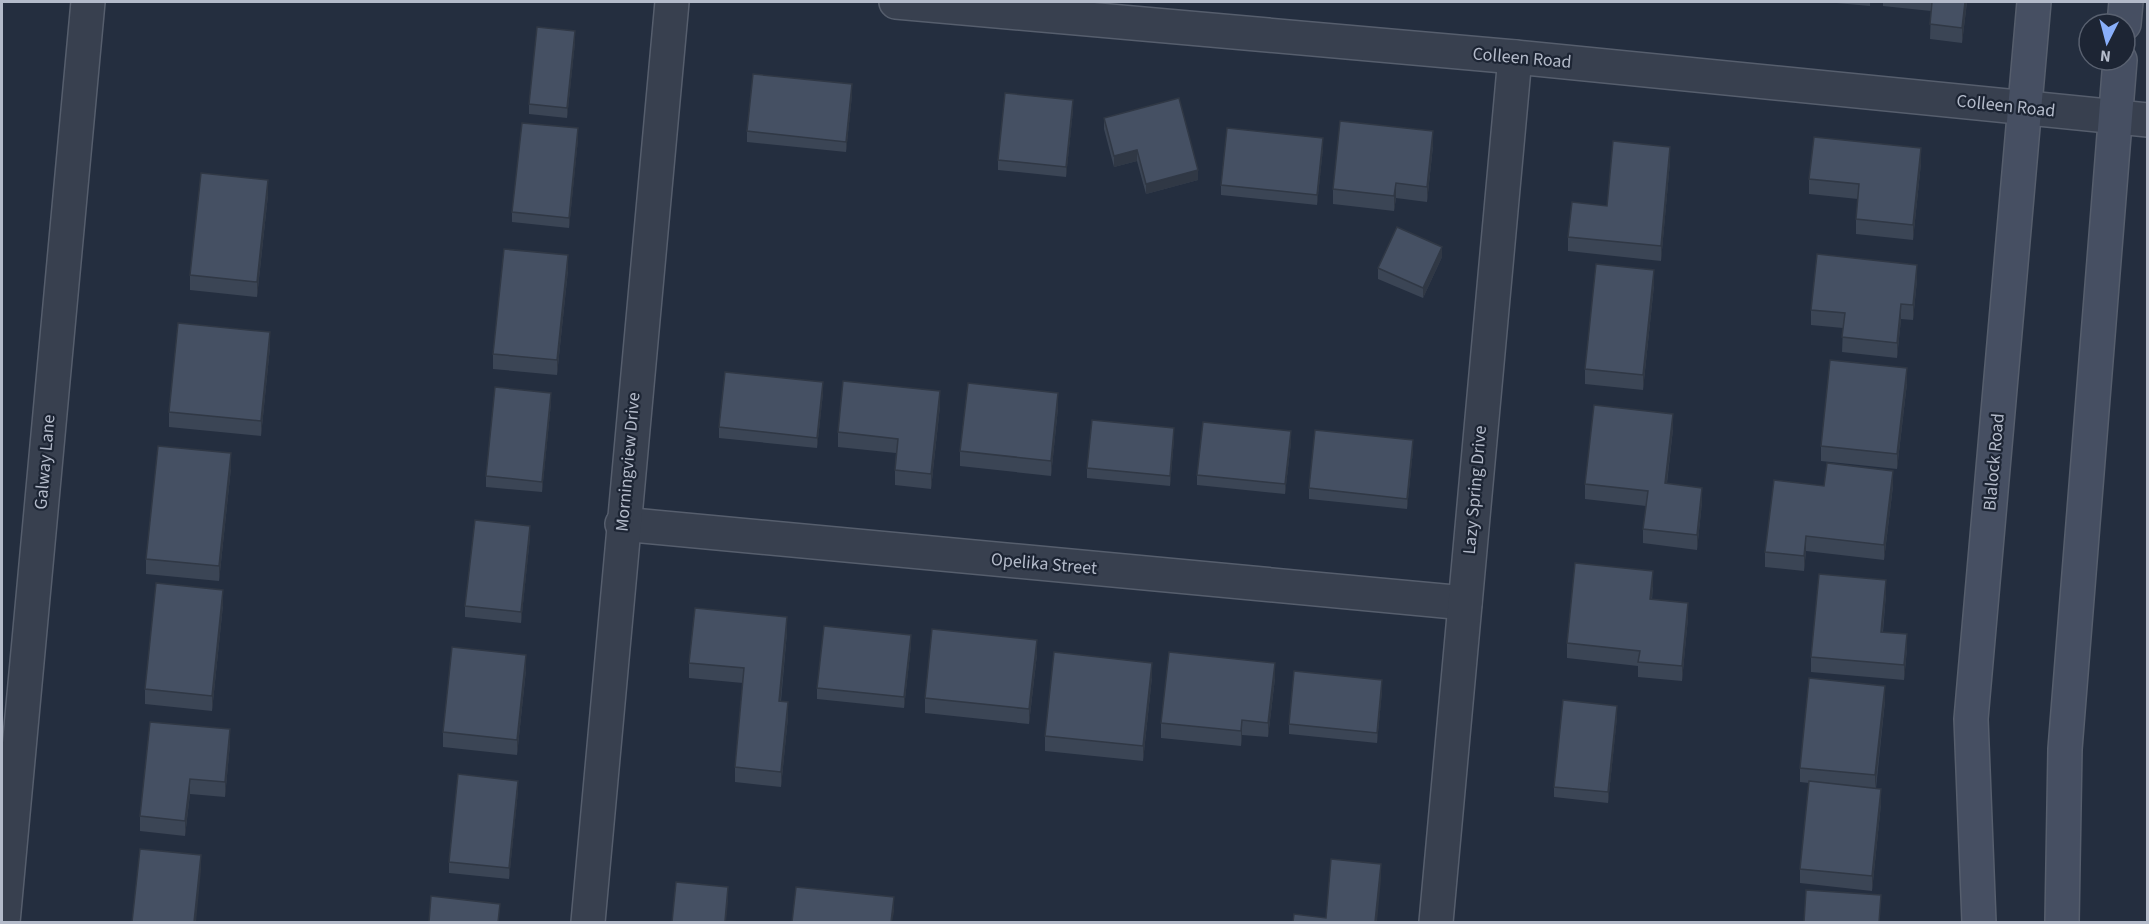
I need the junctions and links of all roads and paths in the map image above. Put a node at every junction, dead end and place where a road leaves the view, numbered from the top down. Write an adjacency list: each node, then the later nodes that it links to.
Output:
1 (88, 2): 12 (street, Galway Lane)
2 (672, 2): 10 (street, Morningview Drive)
3 (896, 2): 5 (street, Colleen Road)
4 (2034, 2): 7 (main road, Blalock Road)
5 (1515, 57): 7 (street, Colleen Road); 11 (street, Lazy Spring Drive)
6 (2119, 72): 8 (main road)
7 (2026, 108): 8 (street, Colleen Road); 15 (main road, Blalock Road)
8 (2115, 116): 9 (street, Colleen Road); 16 (main road)
9 (2148, 120)
10 (622, 524): 11 (street, Opelika Street); 13 (street, Morningview Drive)
11 (1465, 603): 14 (street, Lazy Spring Drive)
12 (3, 922)
13 (588, 922)
14 (1436, 922)
15 (1979, 922)
16 (2062, 922)

